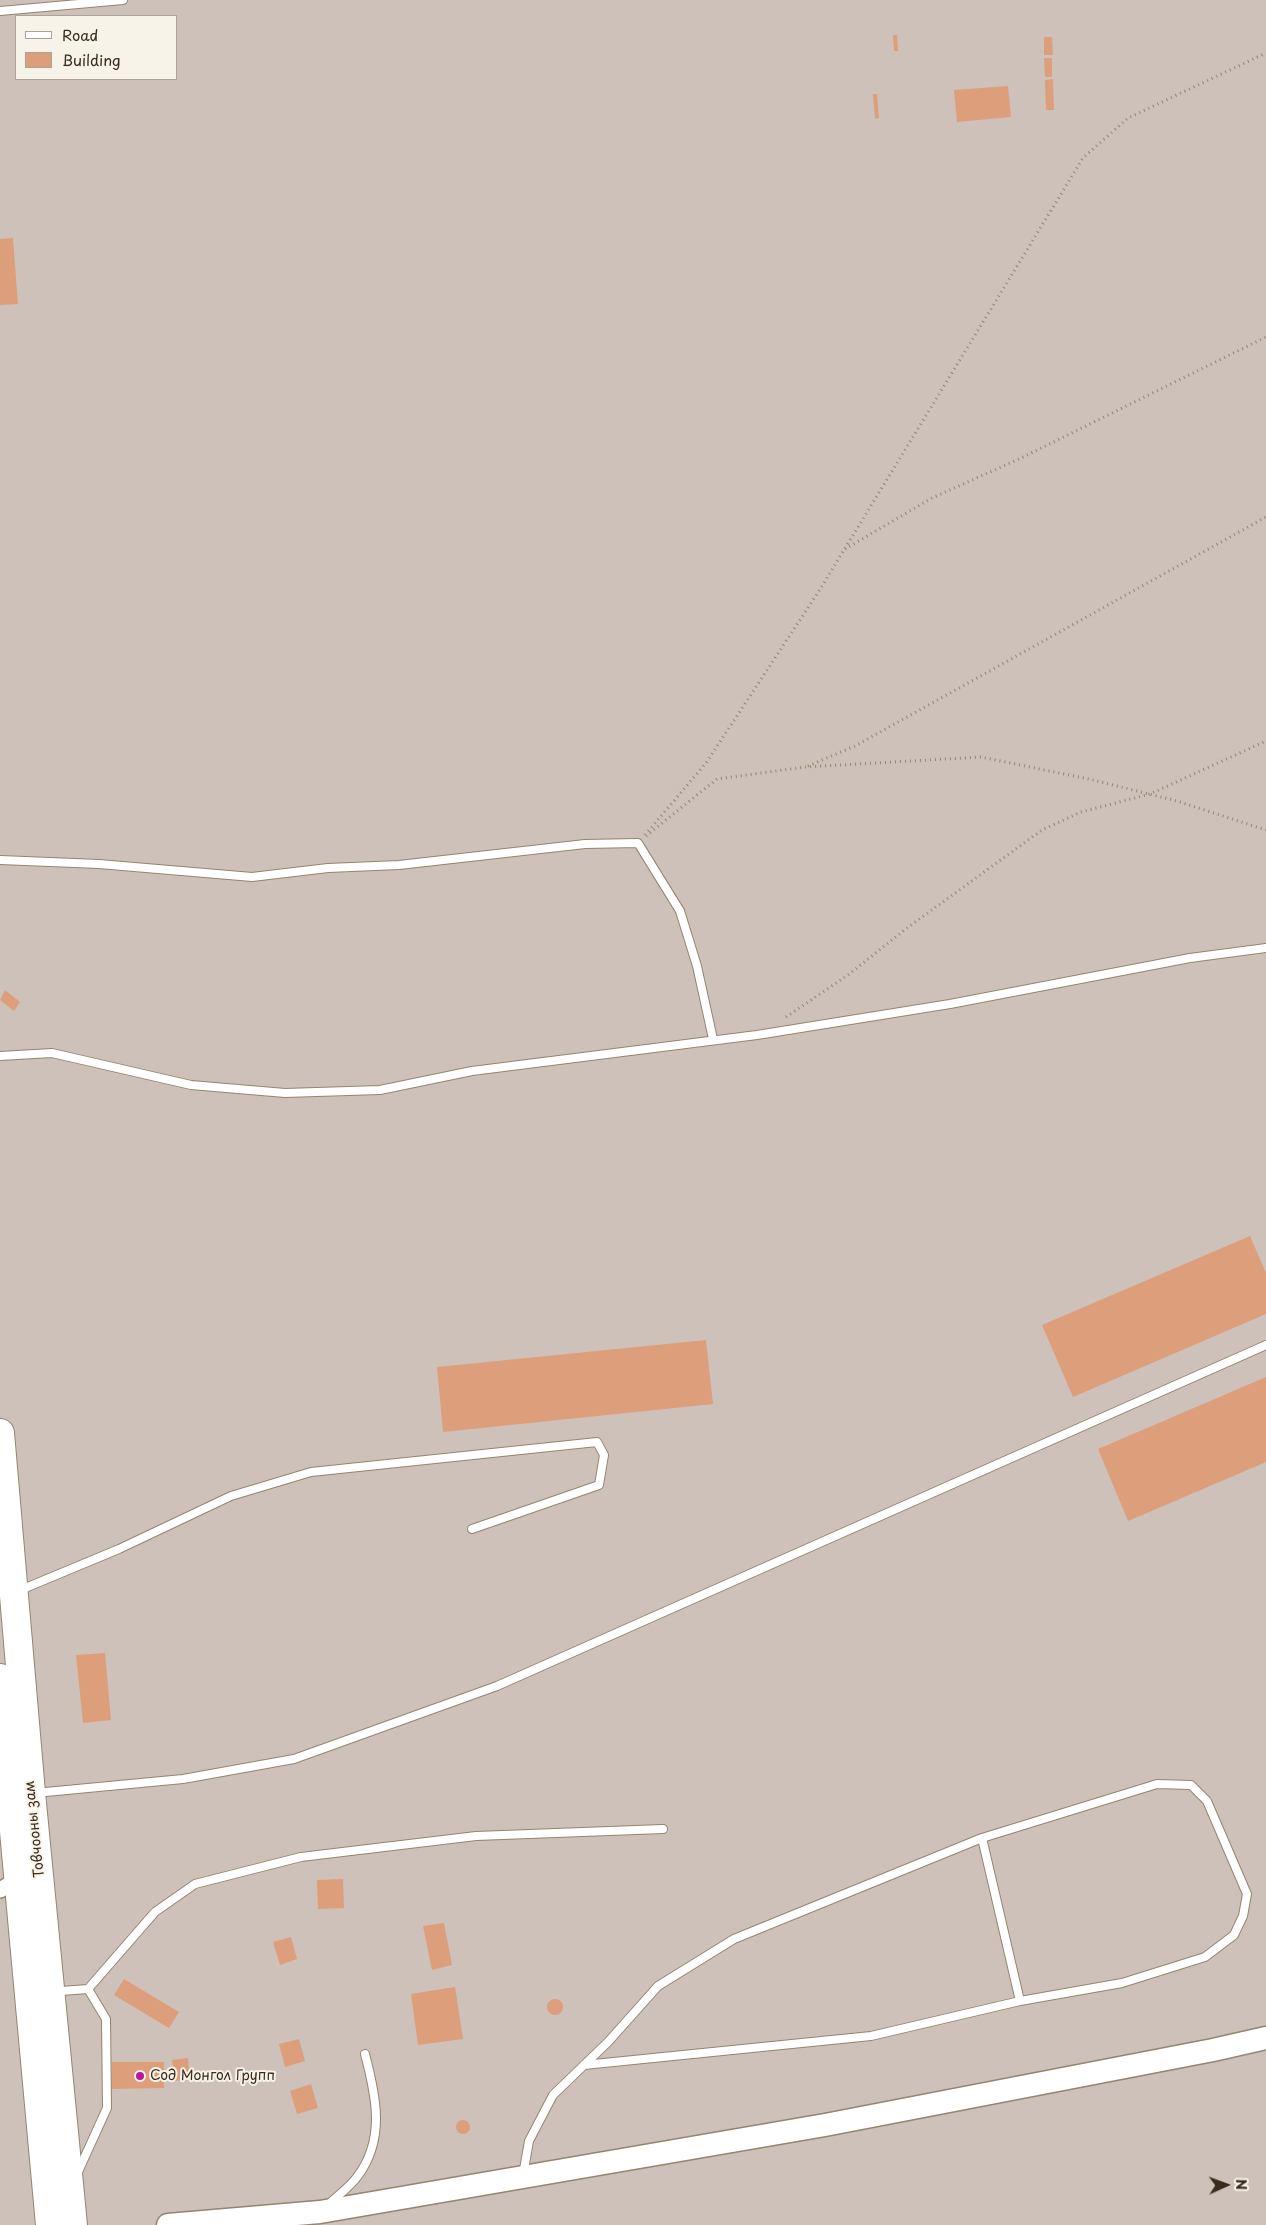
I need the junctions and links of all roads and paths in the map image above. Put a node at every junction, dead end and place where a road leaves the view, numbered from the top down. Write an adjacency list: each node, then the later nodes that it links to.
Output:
1 (123, 0): 2 (lane)
2 (0, 11)
3 (1266, 52): 6 (path)
4 (1266, 337): 6 (path)
5 (1266, 517): 8 (path)
6 (844, 549): 11 (path)
7 (1266, 741): 9 (path)
8 (805, 767): 9 (path); 11 (path)
9 (1150, 794): 10 (path); 14 (path)
10 (1266, 830)
11 (638, 843): 12 (lane); 15 (lane)
12 (0, 860)
13 (1266, 948): 14 (lane)
14 (758, 1035): 15 (lane)
15 (713, 1039): 16 (lane)
16 (0, 1056)
17 (1266, 1345): 22 (lane)
18 (0, 1433): 20 (highway, Товчооны зам)
19 (472, 1529): 20 (lane)
20 (14, 1593): 22 (highway, Товчооны зам)
21 (0, 1678): 22 (highway, Товчооны зам)
22 (13, 1790): 25 (highway, Товчооны зам); 26 (highway, Товчооны зам)
23 (663, 1829): 27 (lane)
24 (982, 1838): 28 (lane); 28 (lane); 31 (lane)
25 (9, 1884): 35 (highway, Товчооны зам)
26 (50, 1981): 27 (lane); 33 (highway, Товчооны зам)
27 (88, 1989): 33 (lane)
28 (1020, 2001): 31 (lane)
29 (1266, 2038): 32 (main road)
30 (365, 2054): 34 (lane)
31 (584, 2065): 32 (lane)
32 (523, 2177): 34 (main road)
33 (70, 2190): 36 (highway, Товчооны зам)
34 (320, 2212): 37 (main road)
35 (50, 2225)
36 (73, 2225)
37 (168, 2225)

